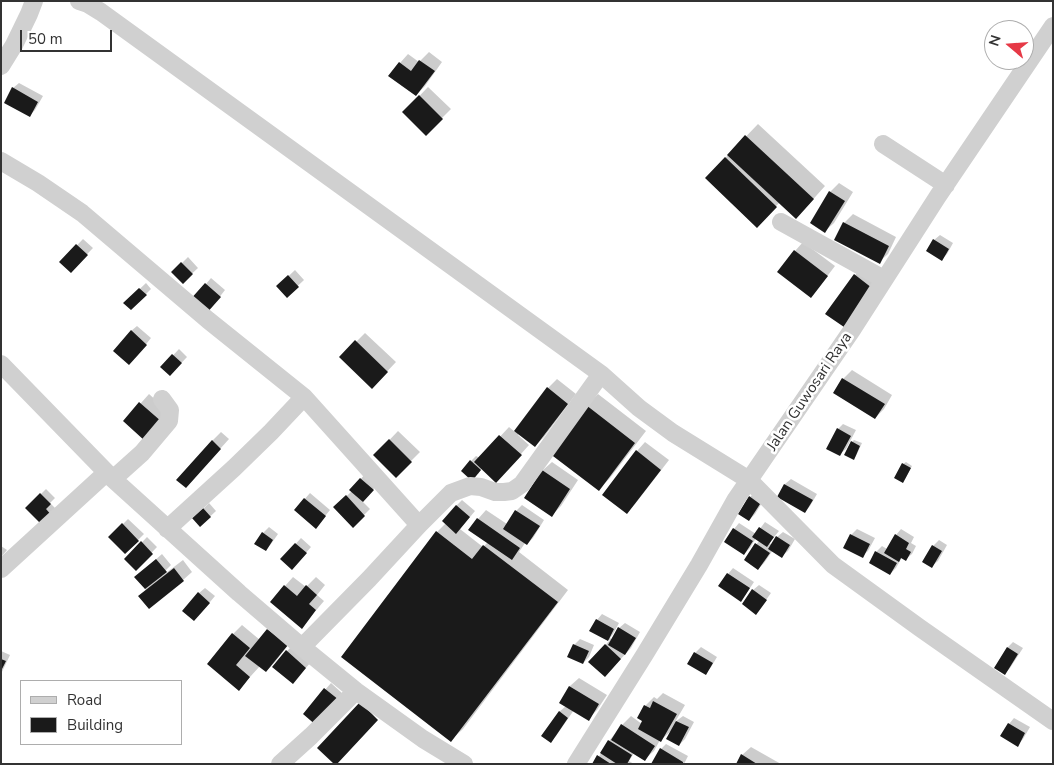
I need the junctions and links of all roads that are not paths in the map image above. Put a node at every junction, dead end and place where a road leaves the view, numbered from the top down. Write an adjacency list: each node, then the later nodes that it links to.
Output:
1 (34, 1): 4 (street)
2 (80, 1): 11 (street)
3 (1053, 26): 7 (street, Jalan Guwosari Raya)
4 (1, 66)
5 (883, 144): 7 (street)
6 (1, 161): 12 (street)
7 (946, 185): 9 (street, Jalan Guwosari Raya)
8 (782, 222): 9 (street)
9 (884, 279): 15 (street, Jalan Guwosari Raya)
10 (1, 364): 14 (street)
11 (601, 374): 15 (street); 16 (street)
12 (304, 397): 16 (street); 17 (street)
13 (162, 399): 14 (street)
14 (110, 476): 17 (street); 18 (street)
15 (749, 480): 21 (street); 24 (street, Jalan Guwosari Raya)
16 (418, 525): 19 (street)
17 (167, 529): 19 (street)
18 (1, 569)
19 (302, 647): 20 (street)
20 (356, 691): 22 (street); 23 (street)
21 (1053, 721)
22 (280, 764)
23 (464, 764)
24 (576, 764)

